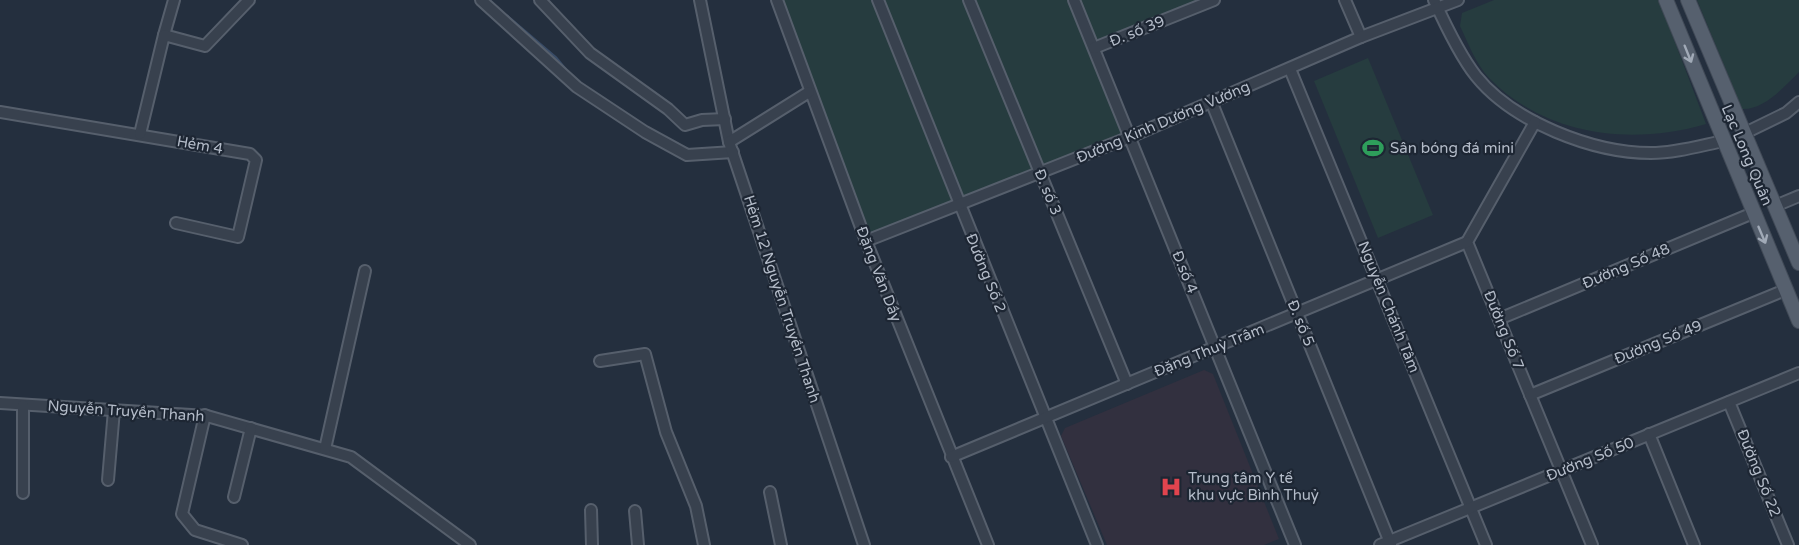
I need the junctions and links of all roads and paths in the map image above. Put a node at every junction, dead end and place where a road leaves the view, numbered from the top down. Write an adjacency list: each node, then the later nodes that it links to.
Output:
1 (174, 0): 16 (street)
2 (249, 0): 16 (street)
3 (481, 0): 30 (street)
4 (540, 0): 24 (street)
5 (700, 0): 24 (street, Hẻm 12 Nguyễn Truyền Thanh)
6 (777, 0): 20 (street, Đặng Văn Dầy)
7 (878, 0): 33 (street, Đường Số 2)
8 (969, 0): 31 (street, Đ. số 3)
9 (1074, 0): 18 (street, Đ.số 4)
10 (1214, 0): 18 (street, Đ. số 39)
11 (1345, 0): 17 (street)
12 (1458, 0): 15 (street, Đường Kinh Dương Vương)
13 (1666, 0): 29 (main road, Lạc Long Quân, one-way to 29)
14 (1688, 0): 26 (main road, Lạc Long Quân)
15 (1436, 4): 17 (street, Đường Kinh Dương Vương); 25 (street)
16 (164, 35): 27 (street)
17 (1361, 37): 19 (street, Đường Kinh Dương Vương)
18 (1094, 48): 28 (street, Đ.số 4)
19 (1290, 69): 21 (street, Đường Kinh Dương Vương); 41 (street, Nguyễn Chánh Tâm)
20 (809, 92): 30 (street); 37 (street, Đặng Văn Dầy)
21 (1211, 101): 28 (street, Đường Kinh Dương Vương); 43 (street, Đ. số 5)
22 (1799, 102): 26 (street)
23 (0, 112): 27 (street, Hẻm 4)
24 (725, 119): 30 (street, Hẻm 12 Nguyễn Truyền Thanh)
25 (1535, 122): 29 (street); 38 (street)
26 (1745, 133): 29 (main road); 34 (main road, Lạc Long Quân)
27 (141, 134): 36 (street, Hẻm 4)
28 (1130, 136): 31 (street, Đường Kinh Dương Vương); 46 (street, Đ.số 4)
29 (1723, 141): 35 (main road, Lạc Long Quân)
30 (731, 147): 76 (street, Hẻm 12 Nguyễn Truyền Thanh)
31 (1040, 172): 33 (street, Đường Kinh Dương Vương); 49 (street, Đ. số 3)
32 (1799, 196): 34 (street)
33 (959, 205): 37 (street, Đường Kinh Dương Vương); 56 (street, Đường Số 2)
34 (1775, 206): 39 (main road, Lạc Long Quân)
35 (1753, 213): 42 (main road, Lạc Long Quân, one-way to 42); 44 (street, Đường Số 48)
36 (176, 223)
37 (866, 241): 60 (street, Đặng Văn Dầy)
38 (1467, 242): 41 (street, Đặng Thuỳ Trâm); 44 (street, Đường Số 7)
39 (1799, 263)
40 (365, 271): 59 (street)
41 (1378, 281): 43 (street, Đặng Thuỳ Trâm); 66 (street, Nguyễn Chánh Tâm)
42 (1785, 290): 45 (main road, Lạc Long Quân); 50 (street, Đường Số 49)
43 (1297, 314): 46 (street, Đặng Thuỳ Trâm); 69 (street, Đ. số 5)
44 (1499, 319): 50 (street, Đường Số 7)
45 (1799, 321)
46 (1215, 347): 49 (street, Đặng Thuỳ Trâm); 79 (street, Đ.số 4)
47 (600, 361): 74 (street)
48 (1799, 373): 51 (street, Đường Số 50)
49 (1127, 384): 56 (street, Đặng Thuỳ Trâm)
50 (1530, 395): 61 (street, Đường Số 7)
51 (1729, 402): 58 (street, Đường Số 50); 83 (street, Đường Số 22)
52 (0, 403): 53 (street, Nguyễn Truyền Thanh)
53 (22, 405): 54 (street, Nguyễn Truyền Thanh); 64 (street)
54 (114, 410): 55 (street, Nguyễn Truyền Thanh); 62 (street)
55 (205, 415): 57 (street, Nguyễn Truyền Thanh); 70 (street)
56 (1044, 418): 60 (street, Đặng Thuỳ Trâm); 78 (street, Đường Số 2)
57 (251, 428): 59 (street, Nguyễn Truyền Thanh); 65 (street)
58 (1649, 434): 61 (street, Đường Số 50); 82 (street)
59 (325, 449): 71 (street, Nguyễn Truyền Thanh)
60 (951, 457): 77 (street, Đặng Văn Dầy)
61 (1561, 470): 66 (street, Đường Số 50); 81 (street, Đường Số 7)
62 (108, 480)
63 (770, 492): 75 (street)
64 (23, 493)
65 (234, 497)
66 (1472, 507): 69 (street, Đường Số 50); 80 (street, Nguyễn Chánh Tâm)
67 (591, 510): 72 (street)
68 (635, 511): 73 (street)
69 (1387, 544)
70 (242, 545)
71 (470, 545)
72 (592, 545)
73 (638, 545)
74 (704, 545)
75 (781, 545)
76 (864, 545)
77 (987, 545)
78 (1097, 545)
79 (1295, 545)
80 (1486, 545)
81 (1592, 545)
82 (1694, 545)
83 (1788, 545)

